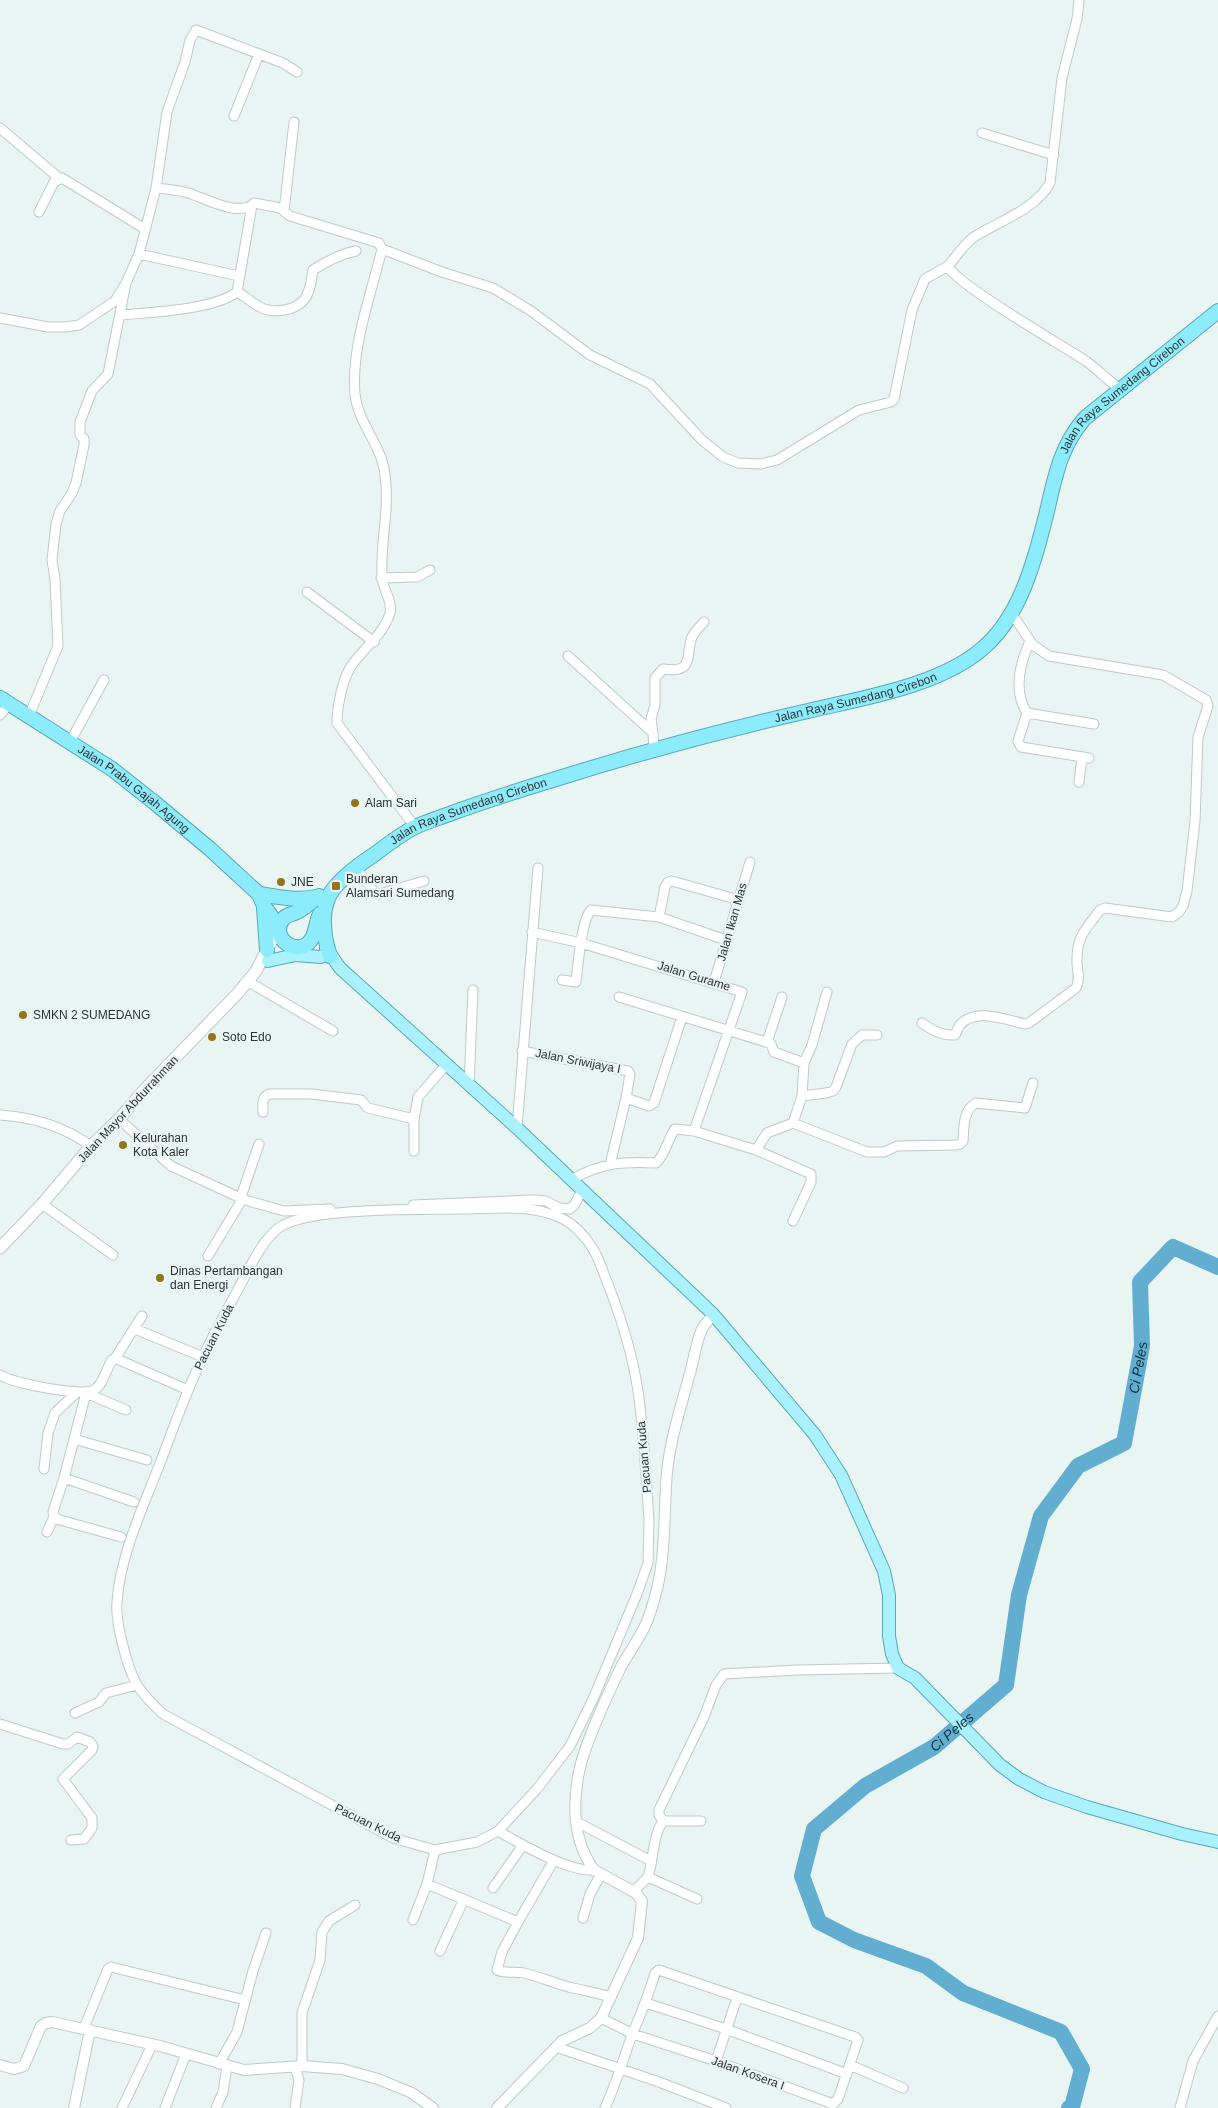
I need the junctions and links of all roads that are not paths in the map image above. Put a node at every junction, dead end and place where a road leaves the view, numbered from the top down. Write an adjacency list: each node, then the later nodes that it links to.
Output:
1 (1079, 0): 8 (street)
2 (259, 54): 3 (street); 4 (street); 10 (street)
3 (297, 72)
4 (234, 116)
5 (294, 122): 12 (street)
6 (0, 128): 9 (street)
7 (982, 133): 8 (street)
8 (1054, 155): 18 (street)
9 (59, 178): 13 (street); 14 (street)
10 (156, 188): 11 (street); 14 (street)
11 (252, 205): 12 (street); 19 (street)
12 (284, 211): 15 (street)
13 (39, 212)
14 (145, 229): 17 (street)
15 (382, 250): 18 (street); 27 (street)
16 (356, 251): 21 (street)
17 (139, 254): 19 (street); 20 (street)
18 (948, 266): 25 (street)
19 (239, 276): 21 (street)
20 (126, 284): 23 (street); 24 (street)
21 (237, 292): 23 (street)
22 (1218, 311): 25 (highway, Jalan Raya Sumedang Cirebon)
23 (121, 315): 37 (street)
24 (0, 318)
25 (1121, 390): 29 (highway, Jalan Raya Sumedang Cirebon)
26 (430, 570): 27 (street)
27 (382, 578): 32 (street)
28 (307, 592): 32 (street)
29 (1012, 614): 31 (street); 41 (highway, Jalan Raya Sumedang Cirebon)
30 (704, 622): 39 (street)
31 (1030, 641): 36 (street); 69 (street)
32 (374, 642): 43 (street)
33 (568, 656): 39 (street)
34 (104, 680): 40 (street)
35 (3, 706): 37 (highway, Jalan Prabu Gajah Agung)
36 (1027, 713): 38 (street); 42 (street)
37 (29, 716): 40 (highway, Jalan Prabu Gajah Agung)
38 (1094, 724)
39 (653, 733): 41 (street)
40 (70, 742): 49 (highway, Jalan Prabu Gajah Agung)
41 (654, 748): 43 (highway, Jalan Raya Sumedang Cirebon)
42 (1079, 782)
43 (415, 827): 45 (highway, Jalan Raya Sumedang Cirebon)
44 (750, 862): 50 (street, Jalan Ikan Mas)
45 (356, 868): 47 (street); 48 (highway, Jalan Raya Sumedang Cirebon)
46 (538, 868): 55 (street)
47 (424, 881)
48 (326, 897): 49 (highway); 51 (highway); 54 (highway); 60 (highway)
49 (265, 899): 51 (highway); 53 (highway); 59 (highway)
50 (738, 900): 52 (street); 56 (street, Jalan Ikan Mas)
51 (297, 912): 53 (highway); 54 (highway)
52 (659, 917): 56 (street); 57 (street)
53 (279, 927): 58 (highway); 59 (main road, Jalan Mayor Abdurrahman)
54 (314, 928): 58 (highway); 60 (main road)
55 (532, 932): 57 (street, Jalan Gurame); 74 (street)
56 (726, 940): 63 (street, Jalan Ikan Mas)
57 (581, 943): 61 (street); 63 (street, Jalan Gurame)
58 (296, 947): 59 (main road); 60 (main road)
59 (268, 955): 60 (main road); 62 (main road, Jalan Mayor Abdurrahman)
60 (326, 956): 76 (main road)
61 (562, 980)
62 (247, 981): 71 (street); 83 (main road, Jalan Mayor Abdurrahman)
63 (714, 982): 70 (street, Jalan Gurame)
64 (474, 990): 78 (street)
65 (827, 992): 75 (street)
66 (619, 996): 68 (street)
67 (782, 997): 73 (street)
68 (682, 1017): 70 (street); 80 (street)
69 (922, 1023)
70 (728, 1030): 73 (street); 87 (street, Jalan Gurame)
71 (333, 1031)
72 (877, 1035): 79 (street)
73 (767, 1042): 75 (street)
74 (522, 1051): 80 (street, Jalan Sriwijaya I); 86 (street)
75 (804, 1063): 79 (street)
76 (446, 1065): 78 (main road); 84 (street)
77 (1033, 1083): 85 (street)
78 (469, 1086): 86 (main road)
79 (802, 1096): 85 (street)
80 (626, 1098): 92 (street, Jalan Sriwijaya I)
81 (263, 1112): 84 (street)
82 (0, 1115): 89 (street)
83 (119, 1119): 89 (main road, Jalan Mayor Abdurrahman); 95 (street)
84 (414, 1119): 91 (street)
85 (793, 1123): 90 (street)
86 (517, 1128): 93 (main road)
87 (694, 1131): 90 (street); 92 (street)
88 (259, 1144): 95 (street)
89 (90, 1146): 96 (main road, Jalan Mayor Abdurrahman)
90 (756, 1150): 97 (street)
91 (414, 1151)
92 (610, 1165): 93 (street)
93 (571, 1180): 94 (main road)
94 (582, 1190): 95 (street); 101 (main road)
95 (242, 1198): 100 (street)
96 (42, 1204): 98 (main road, Jalan Mayor Abdurrahman); 99 (street)
97 (793, 1222)
98 (0, 1248)
99 (113, 1255)
100 (208, 1256)
101 (713, 1314): 118 (main road); 122 (street)
102 (142, 1316): 103 (street)
103 (135, 1329): 104 (street); 105 (street)
104 (203, 1357): 107 (street, Pacuan Kuda); 125 (street, Pacuan Kuda)
105 (114, 1360): 107 (street); 108 (street)
106 (0, 1375): 108 (street)
107 (188, 1390): 119 (street, Pacuan Kuda)
108 (81, 1393): 109 (street); 110 (street); 112 (street)
109 (126, 1410)
110 (74, 1439): 111 (street); 113 (street)
111 (147, 1460)
112 (44, 1469)
113 (64, 1478): 114 (street); 115 (street)
114 (134, 1502)
115 (54, 1517): 116 (street); 117 (street)
116 (47, 1532)
117 (121, 1537)
118 (898, 1668): 123 (street); 127 (main road)
119 (137, 1685): 120 (street); 129 (street, Pacuan Kuda)
120 (75, 1713)
121 (0, 1724): 126 (street)
122 (575, 1821): 131 (street); 132 (street)
123 (663, 1821): 124 (street); 131 (street)
124 (701, 1821)
125 (498, 1831): 128 (street); 129 (street, Pacuan Kuda)
126 (71, 1840)
127 (1218, 1842)
128 (523, 1845): 130 (street); 135 (street)
129 (435, 1850): 134 (street)
130 (554, 1860): 132 (street); 142 (street)
131 (651, 1862): 133 (street)
132 (597, 1872): 136 (street); 140 (street)
133 (648, 1877): 136 (street); 138 (street)
134 (427, 1884): 137 (street); 141 (street)
135 (492, 1888)
136 (633, 1892): 145 (street)
137 (464, 1899): 142 (street); 144 (street)
138 (697, 1899)
139 (355, 1905): 160 (street)
140 (583, 1918)
141 (413, 1920)
142 (518, 1922): 145 (street)
143 (266, 1933): 147 (street)
144 (440, 1951)
145 (611, 1997): 150 (street)
146 (737, 1998): 148 (street); 152 (street); 162 (street, Jalan Kosera I)
147 (245, 2000): 151 (street); 159 (street)
148 (646, 2003): 152 (street); 153 (street)
149 (1218, 2016): 173 (street)
150 (601, 2018): 153 (street, Jalan Kosera I); 155 (street)
151 (87, 2029): 154 (street); 158 (street); 164 (street)
152 (726, 2029): 157 (street); 162 (street)
153 (633, 2034): 157 (street, Jalan Kosera I); 161 (street)
154 (152, 2045): 156 (street); 165 (street)
155 (556, 2047): 161 (street); 170 (street)
156 (186, 2054): 159 (street); 166 (street)
157 (716, 2061): 162 (street, Jalan Kosera I)
158 (0, 2065)
159 (223, 2065): 160 (street); 167 (street)
160 (299, 2066): 168 (street); 169 (street)
161 (621, 2070): 171 (street); 172 (street)
162 (849, 2070): 163 (street)
163 (903, 2088)
164 (74, 2108)
165 (122, 2108)
166 (165, 2108)
167 (216, 2108)
168 (295, 2108)
169 (433, 2108)
170 (497, 2108)
171 (605, 2108)
172 (726, 2108)
173 (1180, 2108)

